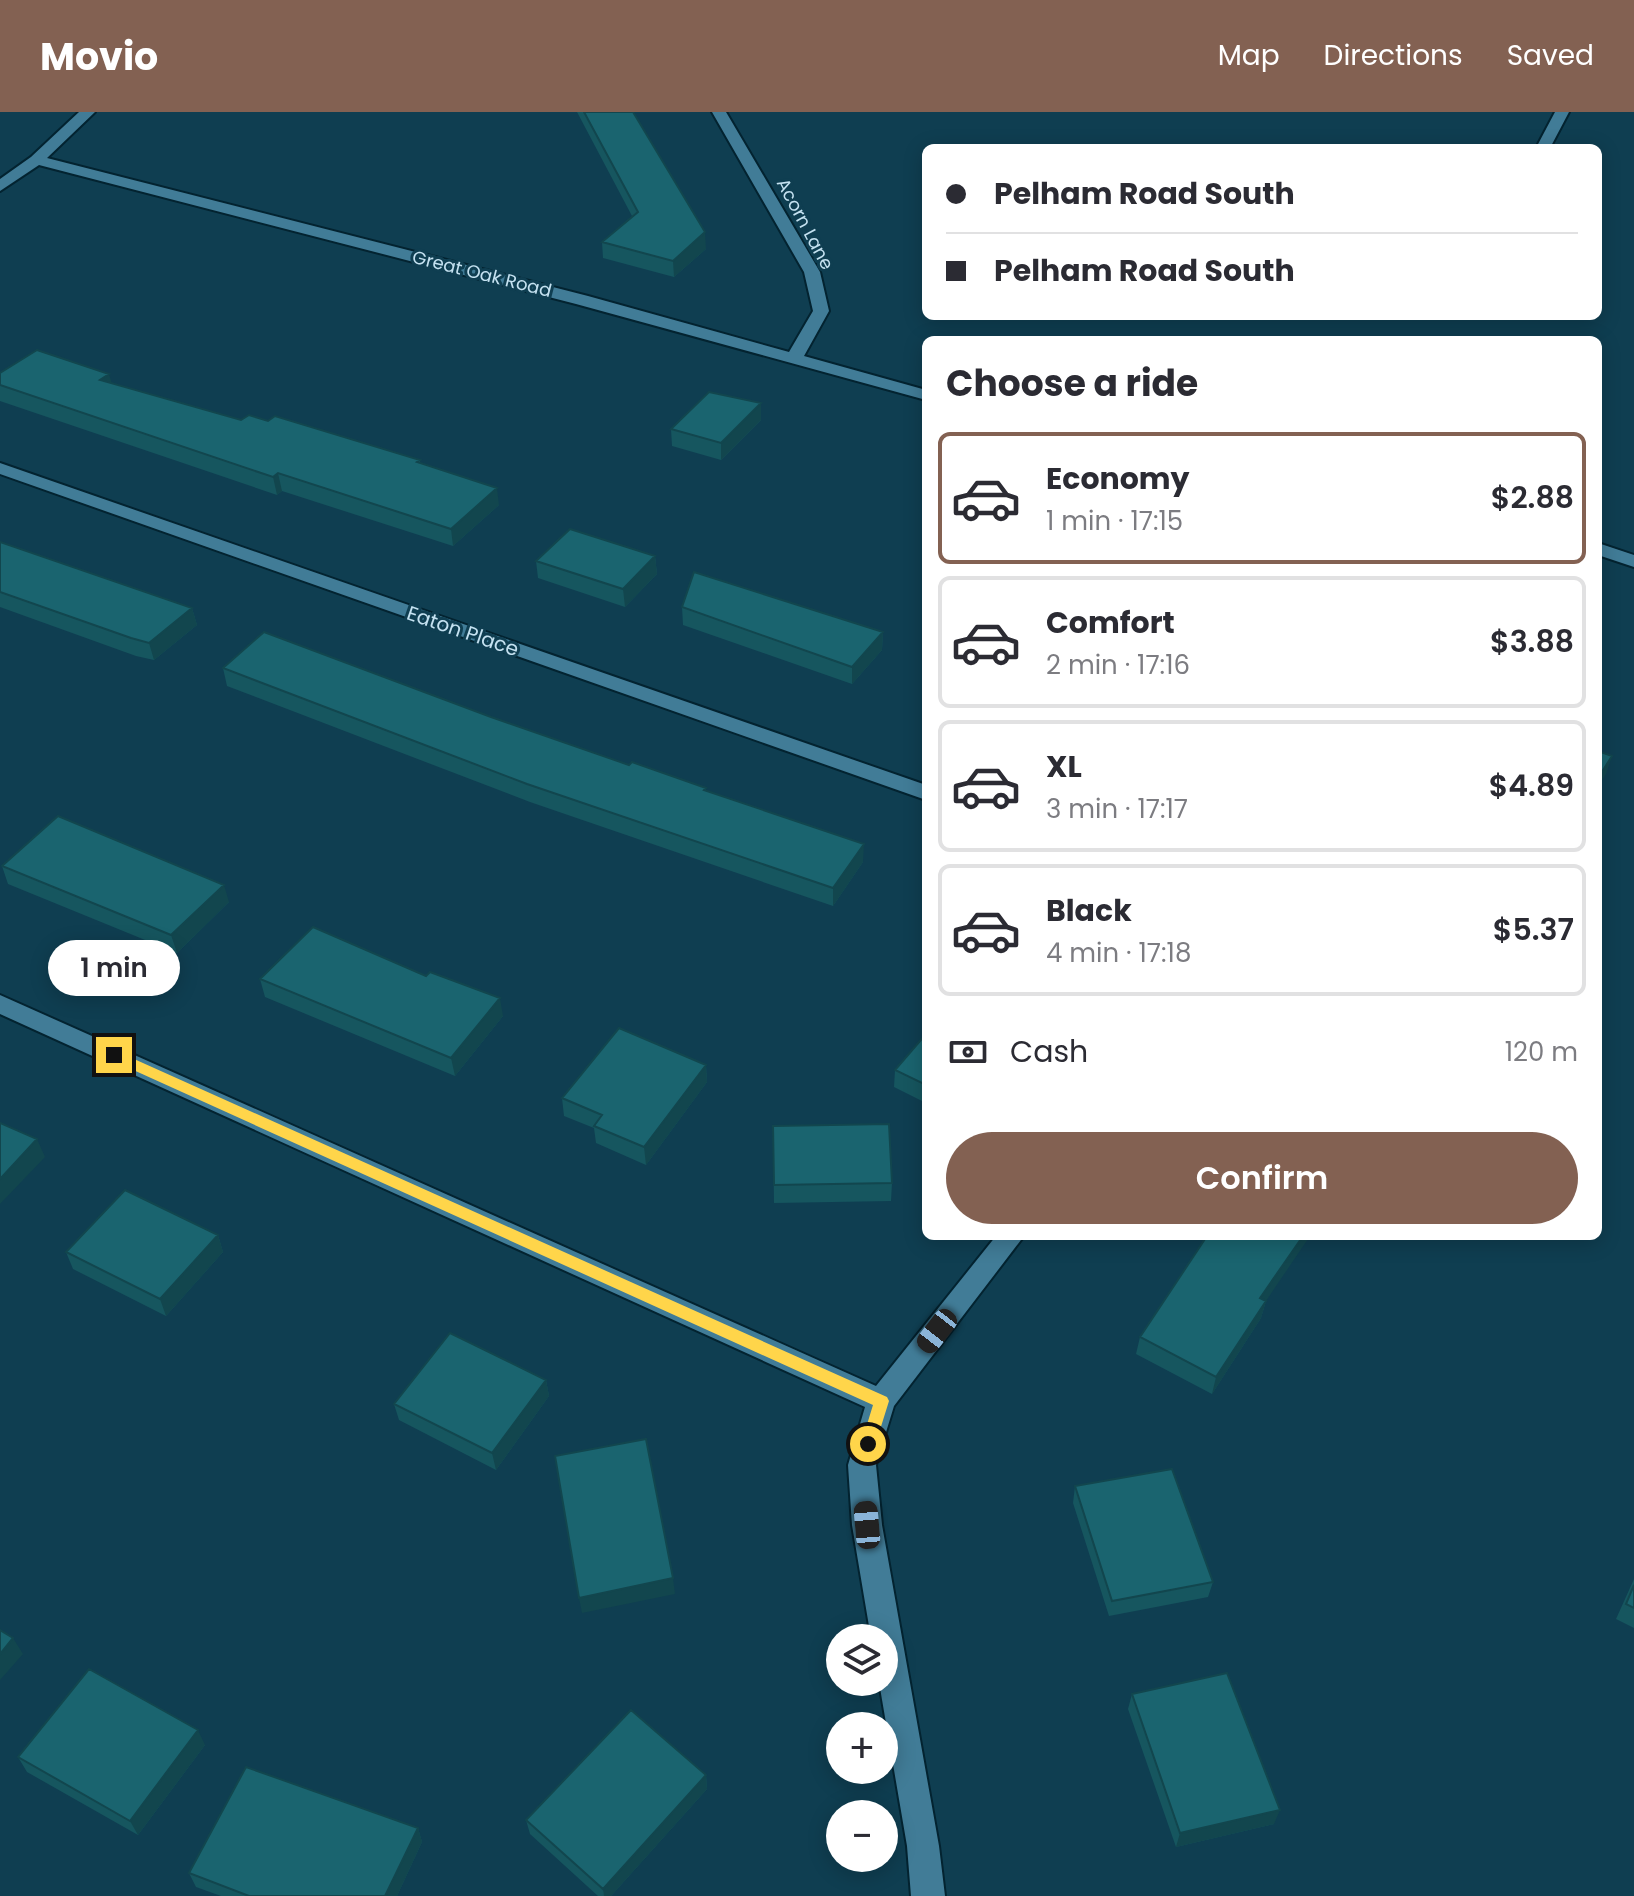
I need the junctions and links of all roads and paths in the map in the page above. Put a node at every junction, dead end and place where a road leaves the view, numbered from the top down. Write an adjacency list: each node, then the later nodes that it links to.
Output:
1 (88, 112): 5 (street)
2 (719, 112): 7 (street, Acorn Lane)
3 (1562, 112): 4 (street)
4 (1545, 144)
5 (36, 160): 6 (street); 7 (street, Great Oak Road)
6 (0, 186)
7 (794, 358): 8 (street, Great Oak Road)
8 (922, 394)
9 (0, 468): 12 (street, Eaton Place)
10 (1602, 550): 11 (street)
11 (1634, 561)
12 (922, 792)
13 (0, 1004): 15 (street)
14 (1008, 1240): 15 (street)
15 (881, 1401): 16 (street)
16 (928, 1896)

